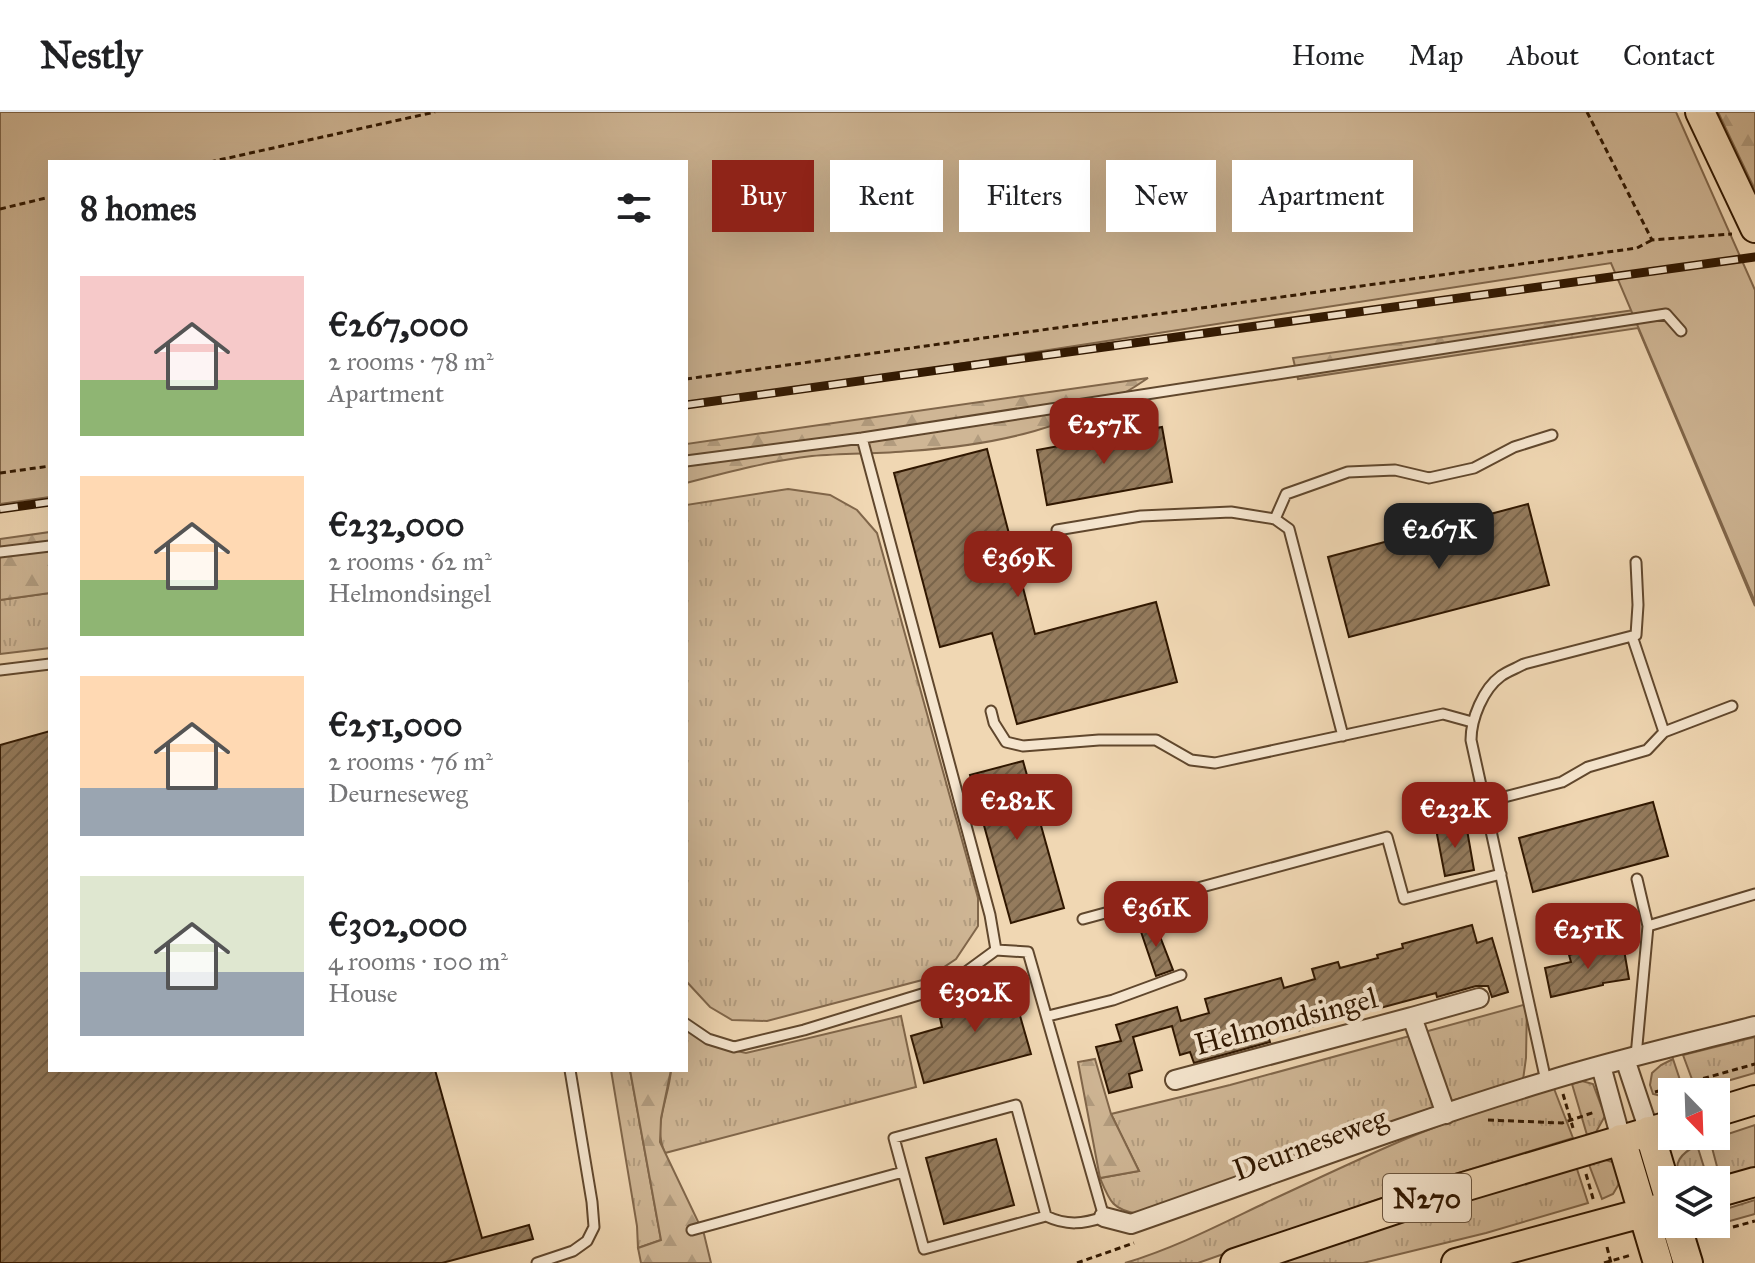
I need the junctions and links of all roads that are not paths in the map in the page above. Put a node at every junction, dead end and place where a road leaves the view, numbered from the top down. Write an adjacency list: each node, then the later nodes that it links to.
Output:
1 (1700, 112): 2 (main road)
2 (1749, 227)
3 (1681, 331): 5 (lane)
4 (1552, 435): 7 (lane)
5 (862, 438): 6 (lane); 26 (lane)
6 (688, 461)
7 (1275, 519): 8 (lane); 19 (lane)
8 (1057, 530)
9 (48, 546): 10 (lane)
10 (0, 552)
11 (1636, 562): 12 (lane)
12 (1632, 636): 17 (lane); 18 (lane)
13 (48, 664): 14 (lane)
14 (0, 670)
15 (1732, 706): 18 (lane)
16 (991, 711): 19 (lane)
17 (1472, 722): 19 (lane); 20 (lane)
18 (1664, 732): 20 (lane)
19 (1343, 736)
20 (1485, 802): 21 (lane)
21 (1501, 874): 24 (lane); 36 (lane)
22 (1637, 879): 25 (lane)
23 (1755, 894): 25 (lane)
24 (1083, 919)
25 (1648, 926): 33 (lane)
26 (996, 950): 29 (lane); 31 (lane)
27 (1181, 975): 29 (lane)
28 (1479, 998): 30 (street, Helmondsingel)
29 (1048, 1016): 50 (lane)
30 (1412, 1017): 37 (street, Helmondsingel); 40 (street, Helmondsingel)
31 (688, 1025)
32 (1755, 1026): 33 (street, Deurneseweg)
33 (1630, 1057): 34 (street, Deurneseweg); 41 (street)
34 (1601, 1066): 36 (street, Deurneseweg); 43 (street)
35 (570, 1072): 52 (lane)
36 (1552, 1079): 40 (street, Deurneseweg)
37 (1175, 1080)
38 (1755, 1100): 39 (main road)
39 (1730, 1108)
40 (1446, 1114): 50 (street, Deurneseweg)
41 (1658, 1125)
42 (1658, 1129): 43 (main road, N270)
43 (1621, 1139): 48 (main road); 53 (main road, N270)
44 (903, 1172): 49 (lane); 49 (lane); 51 (lane)
45 (1755, 1182): 46 (main road)
46 (1730, 1189)
47 (1658, 1210): 48 (main road, N270)
48 (1643, 1214): 54 (main road, N270); 55 (main road)
49 (1046, 1216): 50 (lane)
50 (1104, 1217)
51 (692, 1230)
52 (537, 1263)
53 (1235, 1263)
54 (1456, 1263)
55 (1658, 1263)

